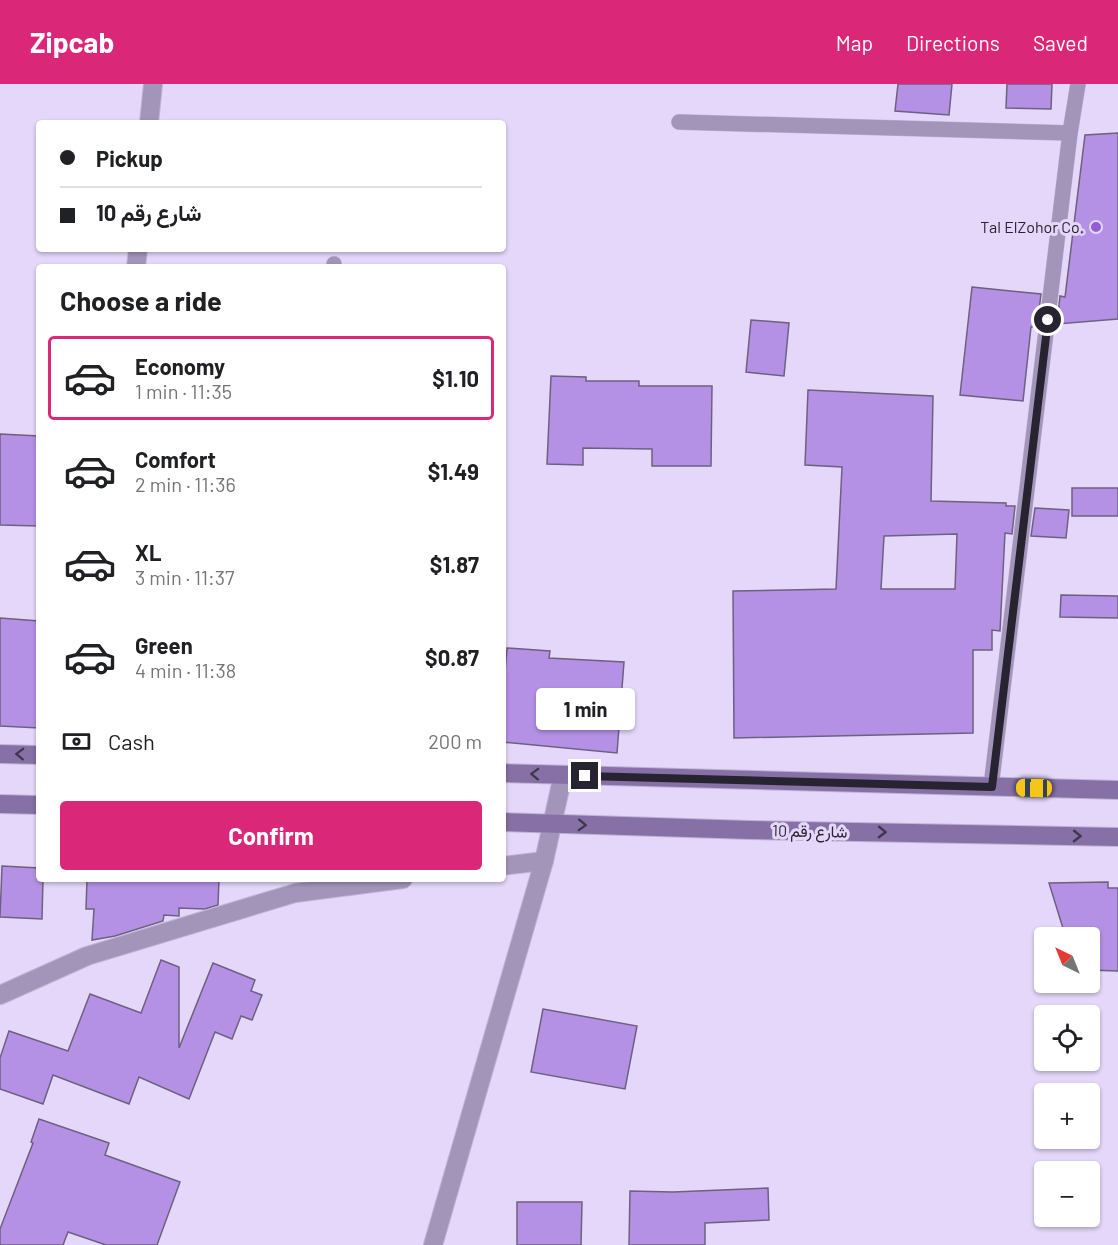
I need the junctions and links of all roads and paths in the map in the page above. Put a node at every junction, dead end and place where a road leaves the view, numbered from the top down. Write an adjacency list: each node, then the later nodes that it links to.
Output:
1 (153, 84): 3 (street)
2 (1078, 84): 5 (lane)
3 (149, 120)
4 (679, 122): 5 (lane)
5 (1070, 133): 10 (lane)
6 (0, 754): 7 (main road, one-way to 6)
7 (36, 755)
8 (506, 773): 9 (main road, one-way to 8)
9 (564, 775): 10 (main road); 15 (street)
10 (992, 787): 11 (main road)
11 (1118, 790)
12 (0, 804): 13 (main road)
13 (36, 805)
14 (506, 822): 15 (main road, شارع رقم 10)
15 (554, 824): 16 (main road, شارع رقم 10, one-way to 16); 17 (street)
16 (1118, 837)
17 (544, 861): 18 (street); 21 (street)
18 (506, 866)
19 (380, 882): 20 (street)
20 (0, 995)
21 (433, 1245)

